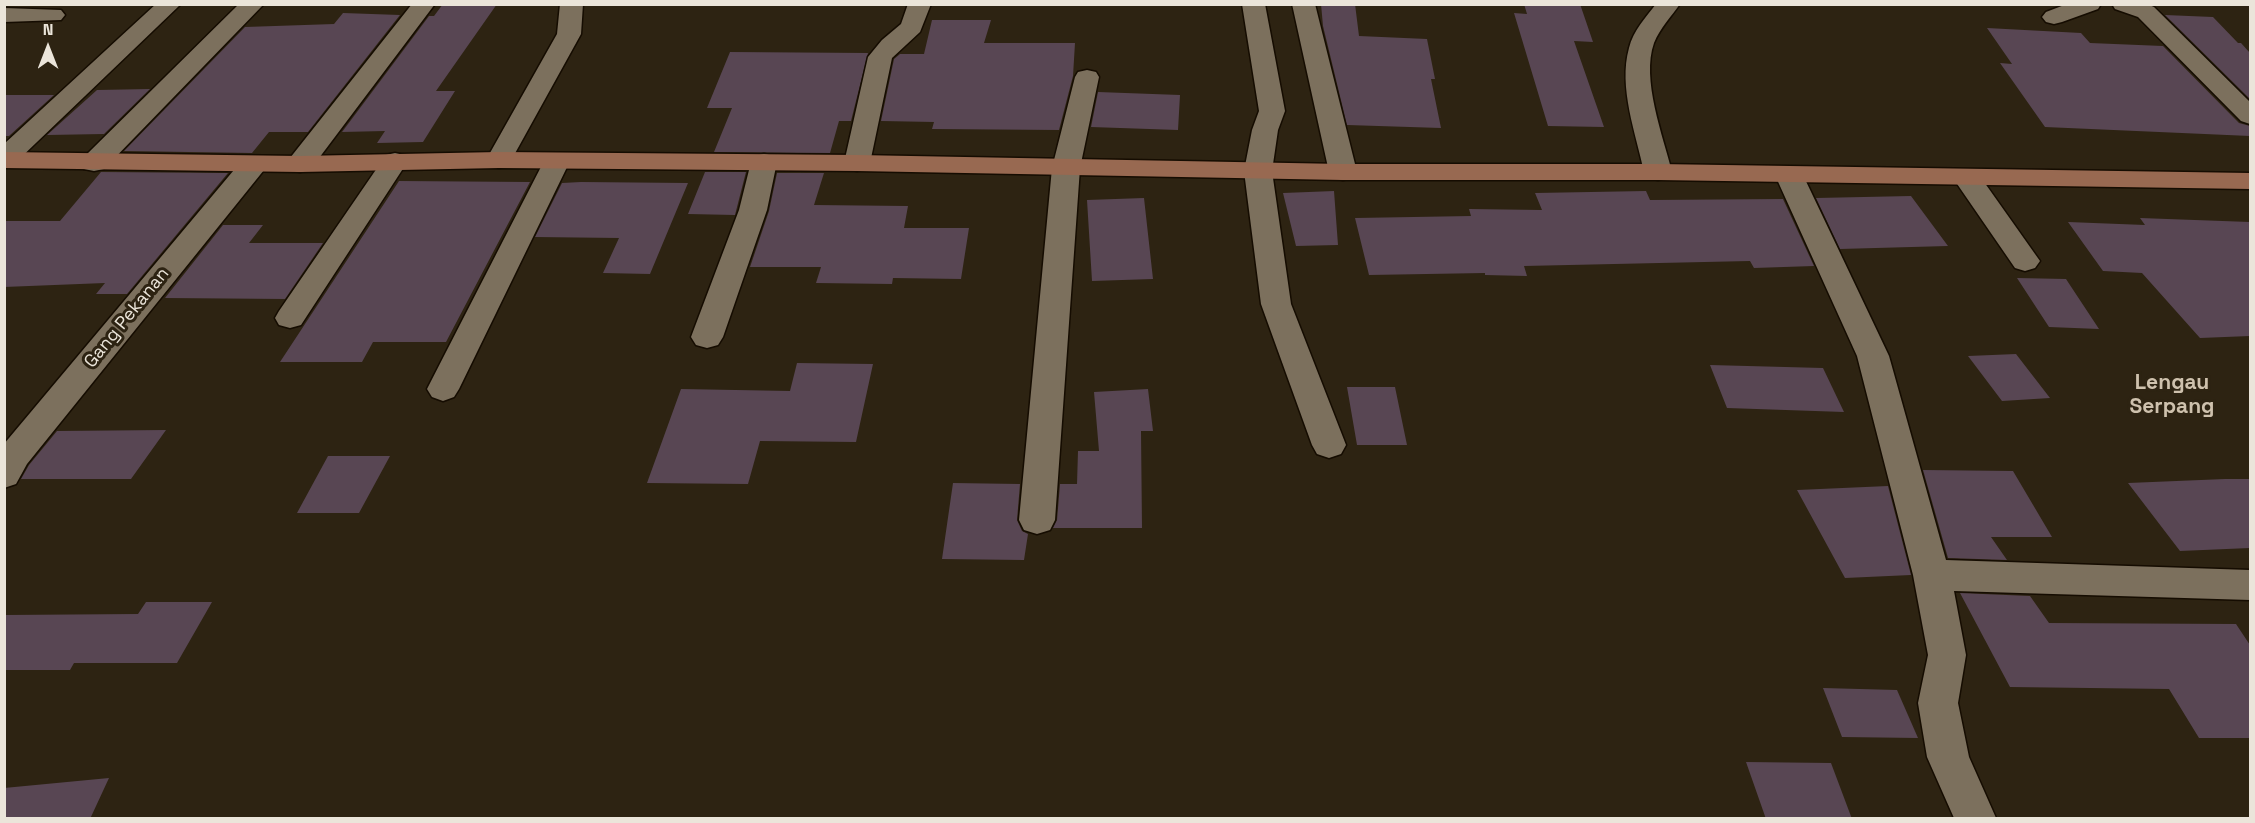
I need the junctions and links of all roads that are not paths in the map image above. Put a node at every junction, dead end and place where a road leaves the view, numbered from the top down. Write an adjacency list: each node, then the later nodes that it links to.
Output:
1 (170, 4): 16 (street)
2 (253, 4): 21 (street)
3 (424, 4): 24 (street)
4 (572, 4): 17 (street)
5 (920, 4): 22 (street)
6 (1253, 4): 26 (street)
7 (1303, 4): 27 (street)
8 (1669, 4): 28 (street)
9 (2090, 4): 13 (street)
10 (2122, 4): 15 (street)
11 (4, 15): 12 (street)
12 (53, 15)
13 (2054, 16)
14 (1087, 76): 25 (street)
15 (2250, 116)
16 (4, 159): 21 (street)
17 (499, 160): 18 (street); 19 (street)
18 (395, 161): 24 (street); 33 (street)
19 (557, 161): 20 (street); 35 (street)
20 (764, 162): 22 (street); 34 (street)
21 (94, 163): 23 (street)
22 (857, 163): 25 (street)
23 (254, 164): 24 (street); 37 (street, Gang Pekanan)
24 (300, 164)
25 (1066, 168): 26 (street); 38 (street)
26 (1258, 171): 27 (street); 36 (street)
27 (1343, 172): 28 (street)
28 (1658, 172): 29 (street)
29 (1789, 176): 30 (street); 39 (street)
30 (1967, 178): 31 (street); 32 (street)
31 (2250, 181)
32 (2025, 261)
33 (290, 318)
34 (707, 337)
35 (443, 389)
36 (1329, 445)
37 (4, 475)
38 (1037, 520)
39 (1932, 575): 40 (street); 41 (street)
40 (2250, 585)
41 (1975, 819)

